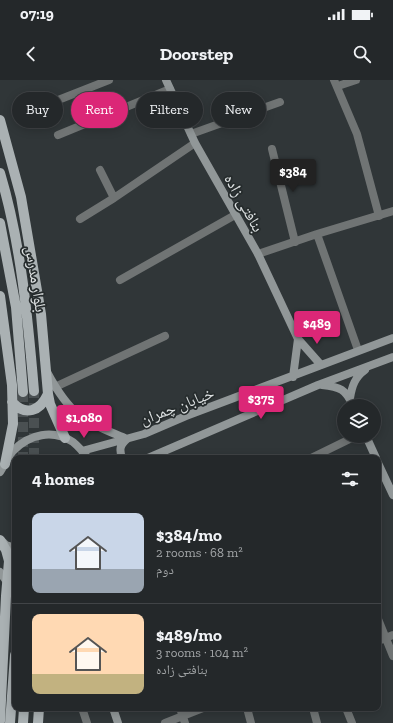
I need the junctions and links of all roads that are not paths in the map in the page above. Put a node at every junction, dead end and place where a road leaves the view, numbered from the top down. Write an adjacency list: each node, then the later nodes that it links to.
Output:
1 (109, 80): 6 (street)
2 (166, 80): 5 (main road, بنافتی زاده)
3 (356, 80): 4 (street)
4 (336, 83): 18 (street)
5 (170, 89): 9 (main road, بنافتی زاده); 10 (street)
6 (63, 98)
7 (280, 102): 9 (street)
8 (0, 120): 35 (main road)
9 (191, 134): 11 (main road, بنافتی زاده)
10 (58, 135)
11 (195, 143): 15 (street); 17 (main road, بنافتی زاده)
12 (272, 149): 22 (street)
13 (100, 170): 15 (street)
14 (0, 173): 36 (main road, بلوار مدرس)
15 (114, 198): 19 (street)
16 (393, 212): 18 (street)
17 (235, 215): 23 (main road, بنافتی زاده); 24 (street)
18 (379, 216): 21 (street)
19 (80, 219)
20 (0, 223): 37 (main road, بلوار مدرس)
21 (316, 234): 22 (street); 29 (street)
22 (294, 242): 23 (street)
23 (258, 254): 28 (main road, بنافتی زاده)
24 (120, 280)
25 (0, 296): 39 (main road)
26 (165, 336): 35 (street)
27 (393, 338): 29 (main road, خیابان چمران)
28 (298, 339): 31 (main road, بنافتی زاده); 33 (main road)
29 (358, 350): 31 (main road, خیابان چمران)
30 (393, 357): 32 (main road)
31 (321, 365): 33 (main road, خیابان چمران)
32 (368, 367): 34 (main road); 38 (main road)
33 (293, 377): 41 (main road, خیابان چمران)
34 (318, 385): 38 (main road); 47 (main road)
35 (52, 390): 39 (main road); 40 (main road); 41 (main road)
36 (34, 391)
37 (23, 392)
38 (350, 398)
39 (12, 402): 51 (main road)
40 (65, 438): 44 (main road); 51 (main road)
41 (127, 439): 44 (main road, خیابان چمران); 46 (main road)
42 (342, 443): 48 (street)
43 (369, 443): 49 (main road)
44 (82, 451): 45 (main road)
45 (85, 455)
46 (121, 455)
47 (158, 455)
48 (317, 455)
49 (375, 455)
50 (381, 469): 52 (main road)
51 (1, 470)
52 (390, 483): 53 (main road)
53 (393, 495)
54 (0, 539): 55 (main road); 57 (main road)
55 (12, 547)
56 (0, 572): 57 (main road)
57 (11, 579): 71 (main road)
58 (381, 626): 59 (street)
59 (386, 638): 60 (street)
60 (393, 656)
61 (12, 696): 72 (main road)
62 (24, 711): 73 (main road)
63 (39, 711): 74 (main road)
64 (83, 711): 75 (street)
65 (114, 711): 76 (main road)
66 (198, 711): 70 (street)
67 (247, 711): 78 (street)
68 (313, 711): 79 (street)
69 (347, 711): 80 (street)
70 (184, 720): 77 (street)
71 (0, 721)
72 (10, 723)
73 (23, 723)
74 (38, 723)
75 (87, 723)
76 (118, 723)
77 (165, 723)
78 (251, 723)
79 (317, 723)
80 (352, 723)

